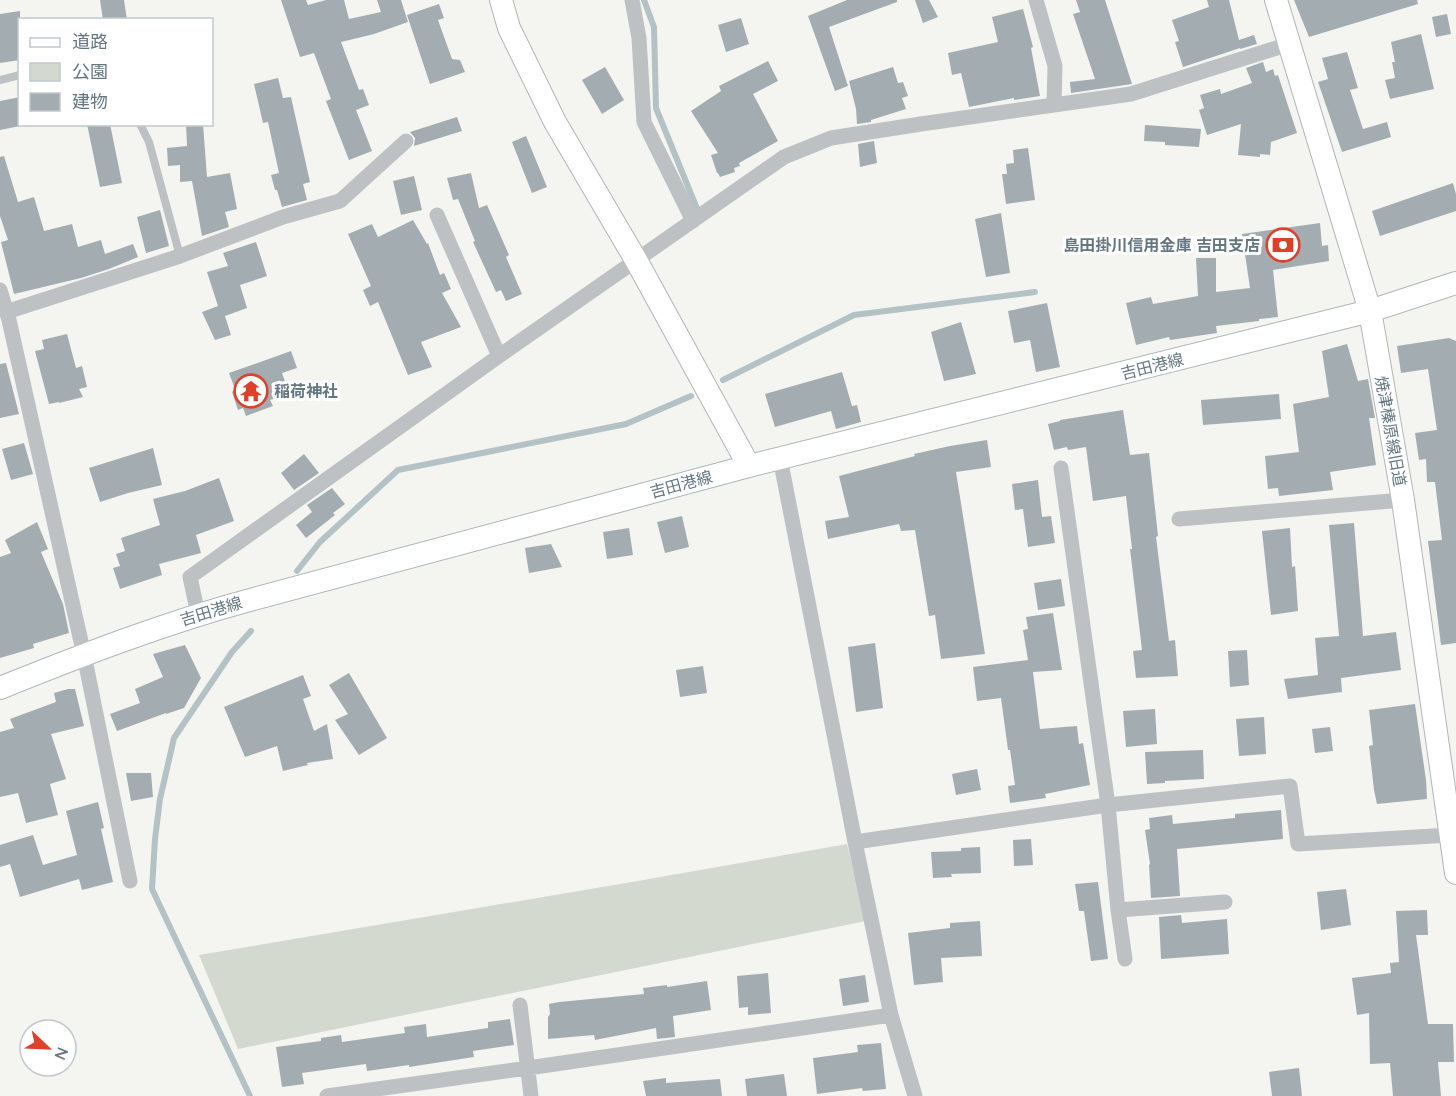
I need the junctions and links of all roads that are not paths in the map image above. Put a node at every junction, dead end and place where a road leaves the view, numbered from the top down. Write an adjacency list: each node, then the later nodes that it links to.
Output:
1 (501, 0): 14 (main road)
2 (632, 0): 12 (street)
3 (1036, 0): 8 (street)
4 (1276, 0): 5 (main road, 焼津榛原線旧道)
5 (1289, 44): 8 (street); 17 (main road, 焼津榛原線旧道)
6 (18, 76): 7 (lane)
7 (0, 80)
8 (1054, 104): 12 (street)
9 (141, 126): 13 (lane)
10 (406, 141): 13 (street)
11 (437, 215): 19 (street)
12 (693, 221): 14 (street)
13 (180, 256): 18 (street)
14 (636, 260): 19 (street); 21 (main road)
15 (1456, 283): 17 (main road, 吉田港線)
16 (0, 290): 18 (street)
17 (1370, 311): 20 (main road, 吉田港線); 23 (main road, 焼津榛原線旧道)
18 (5, 318): 26 (street)
19 (499, 356): 25 (street)
20 (780, 458): 21 (main road, 吉田港線); 30 (street)
21 (749, 466): 25 (main road, 吉田港線)
22 (1061, 468): 28 (street)
23 (1403, 500): 24 (street); 29 (main road, 焼津榛原線旧道)
24 (1179, 519)
25 (198, 614): 26 (main road, 吉田港線)
26 (84, 654): 27 (main road, 吉田港線); 32 (street)
27 (0, 688)
28 (1108, 805): 29 (street); 30 (street); 34 (street)
29 (1450, 835): 31 (main road, 焼津榛原線旧道)
30 (855, 842): 37 (street)
31 (1456, 873)
32 (130, 881)
33 (1225, 902): 34 (street)
34 (1118, 910): 35 (street)
35 (1125, 959)
36 (520, 1005): 38 (street)
37 (891, 1015): 38 (street); 41 (street)
38 (528, 1068): 39 (street); 40 (street)
39 (327, 1096)
40 (531, 1096)
41 (915, 1096)

